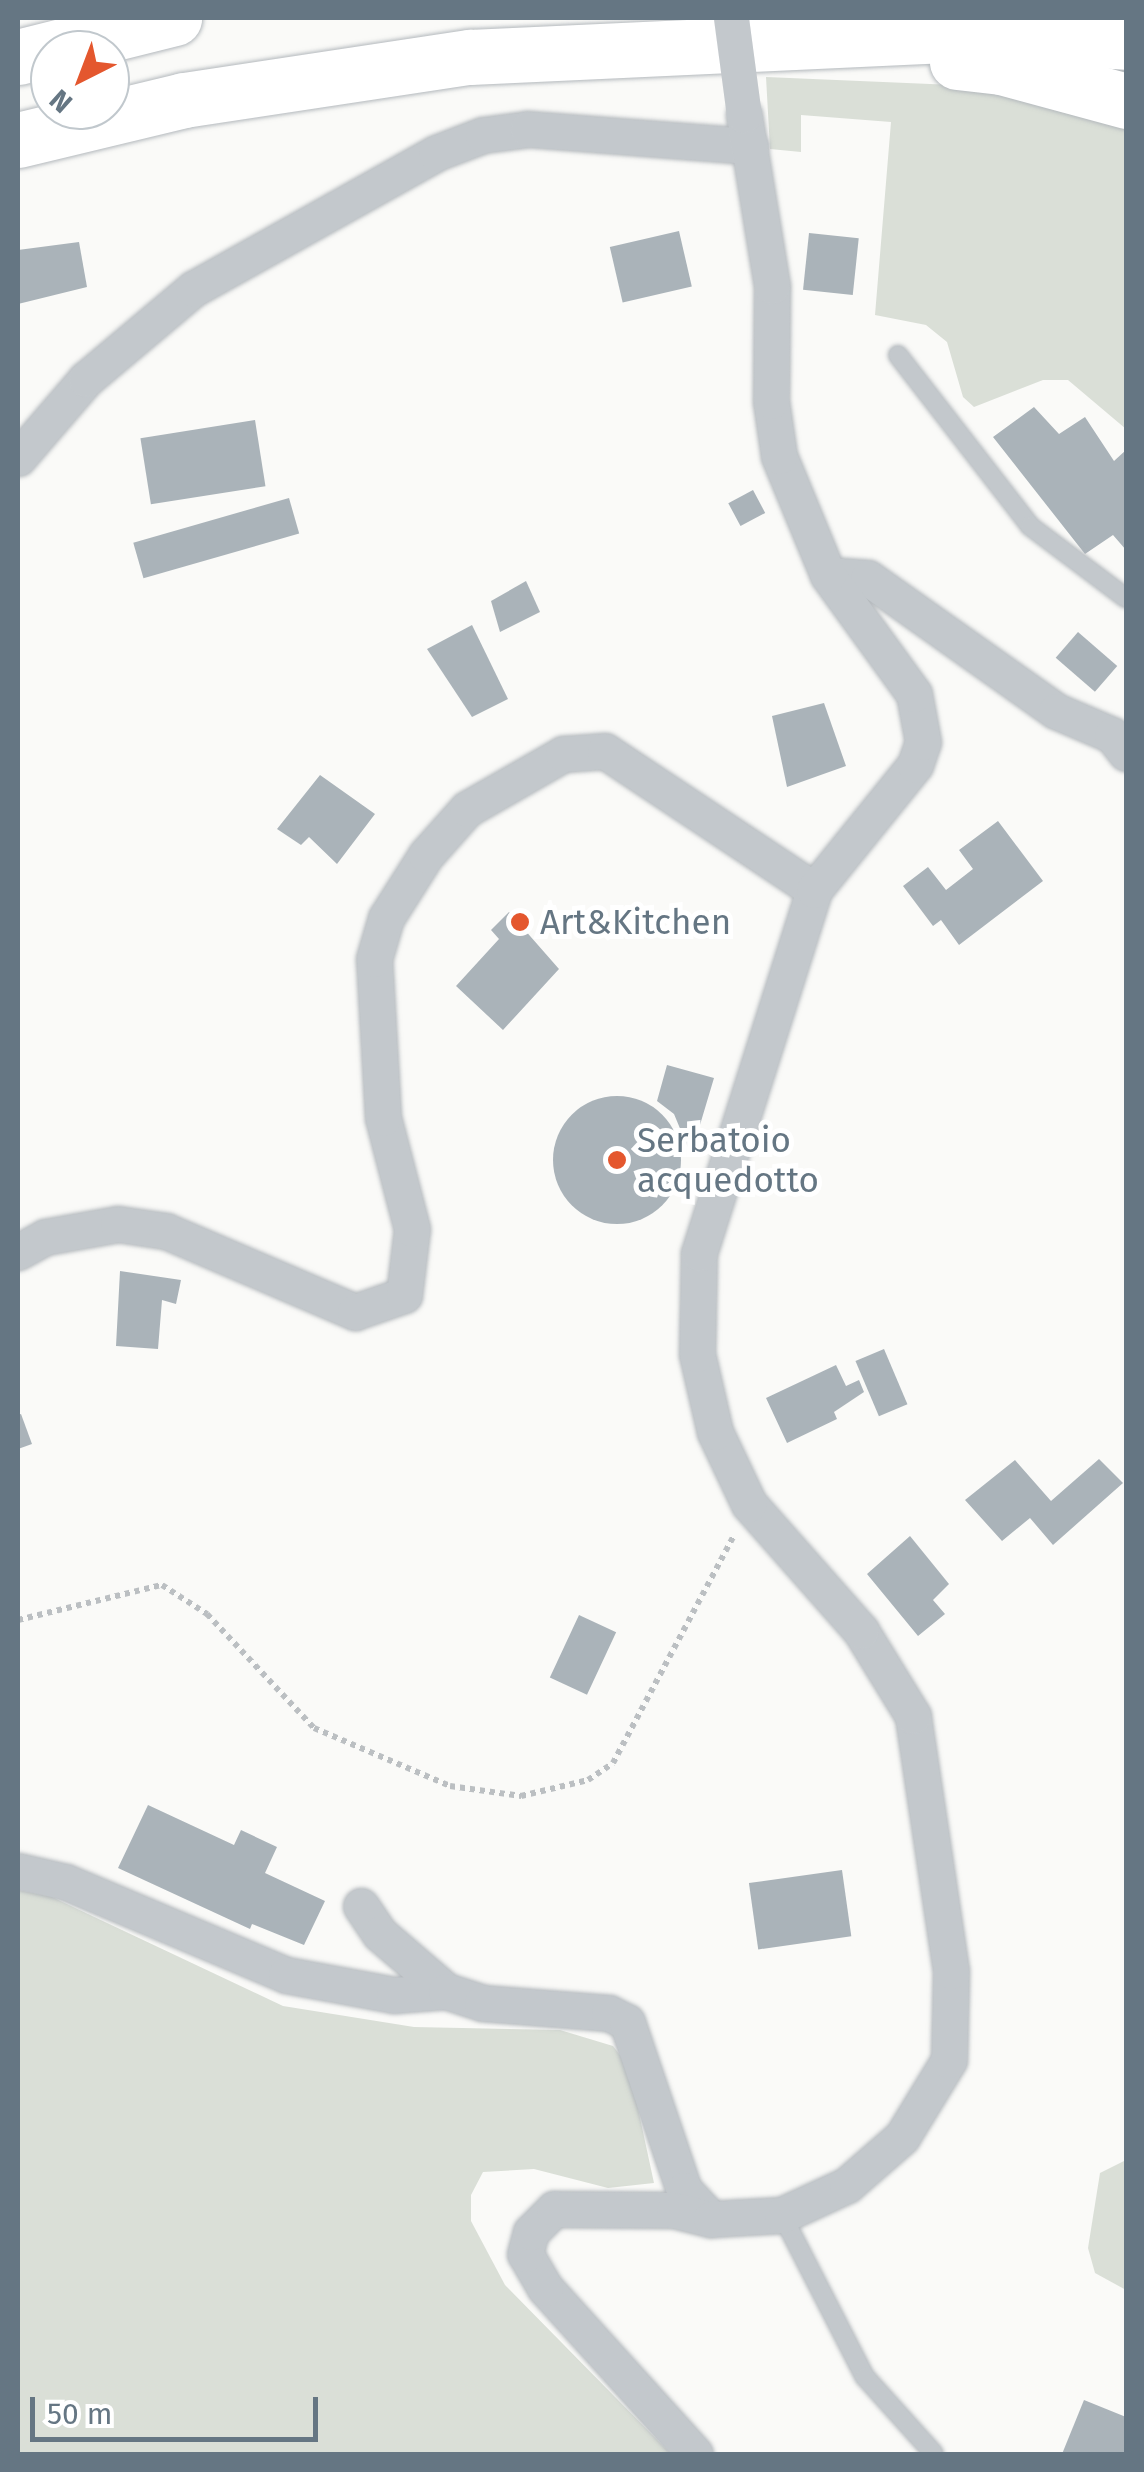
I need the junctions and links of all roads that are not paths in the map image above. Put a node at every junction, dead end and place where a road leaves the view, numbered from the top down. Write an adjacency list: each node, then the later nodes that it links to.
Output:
1 (174, 18): 5 (highway)
2 (731, 18): 7 (street, bridge)
3 (1126, 42): 4 (highway)
4 (806, 45): 6 (highway); 8 (highway)
5 (18, 57)
6 (1126, 101)
7 (747, 130): 10 (street); 11 (street)
8 (18, 140)
9 (898, 355): 12 (lane)
10 (18, 458)
11 (828, 575): 13 (street); 14 (street)
12 (1126, 598)
13 (1122, 737)
14 (814, 890): 15 (street); 19 (street)
15 (18, 1252)
16 (18, 1871): 18 (street)
17 (362, 1906): 18 (street)
18 (446, 1991): 20 (street)
19 (782, 2215): 20 (street); 22 (lane)
20 (711, 2219): 21 (street)
21 (695, 2454)
22 (934, 2454)

